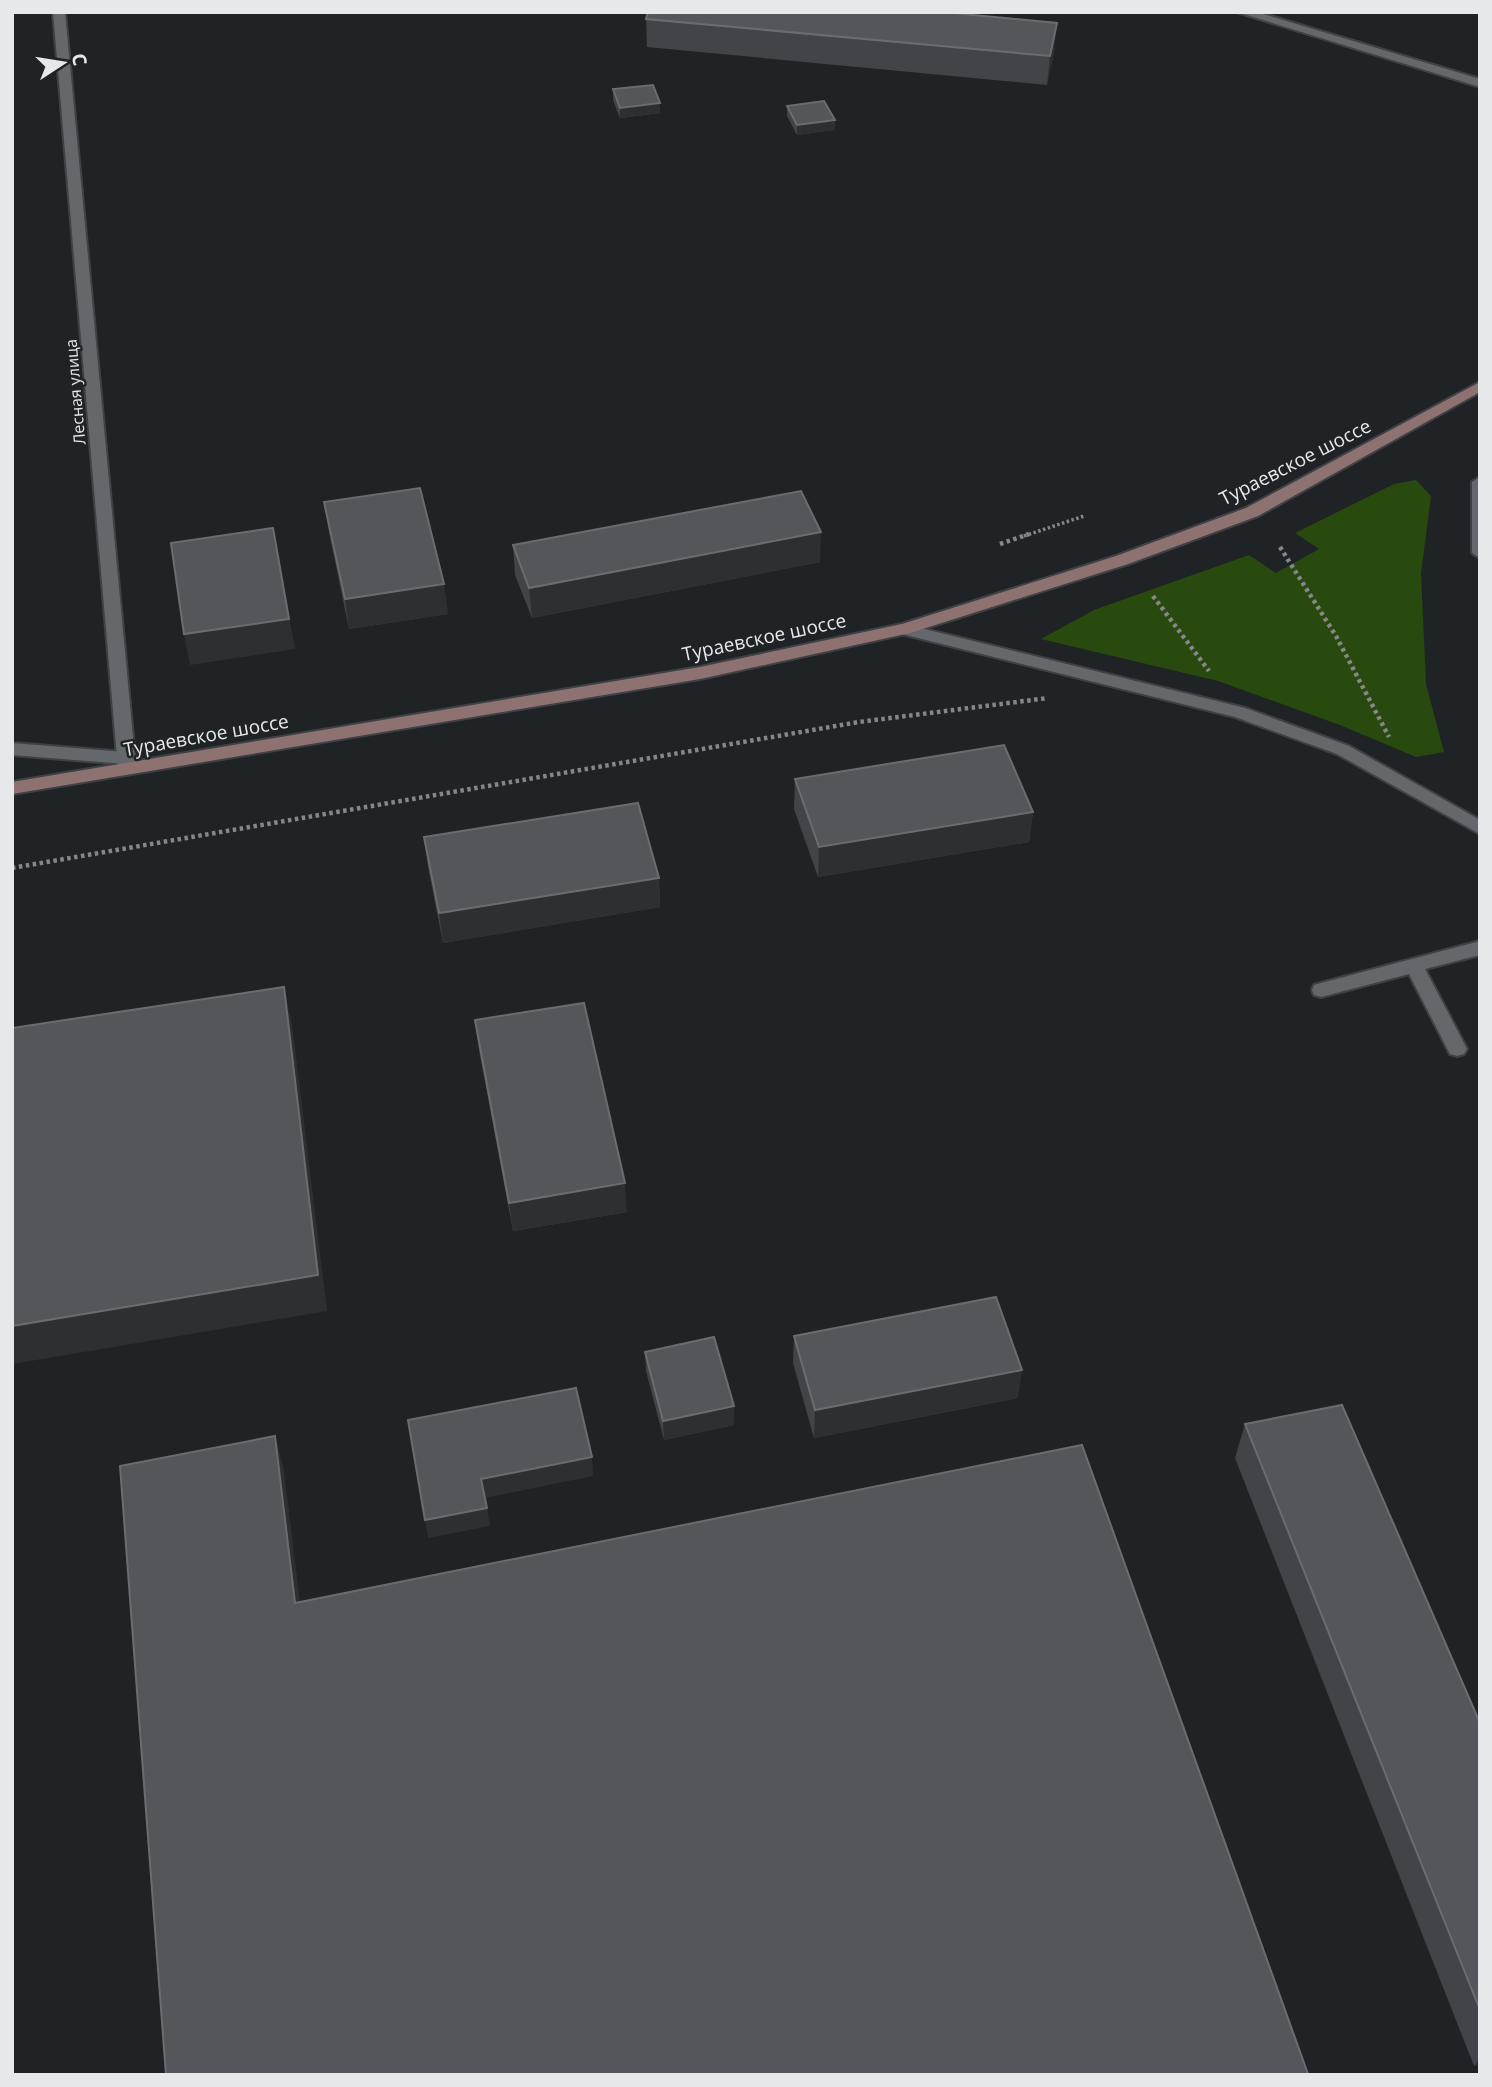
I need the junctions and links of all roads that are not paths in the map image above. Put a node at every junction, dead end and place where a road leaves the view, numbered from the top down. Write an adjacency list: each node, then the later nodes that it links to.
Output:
1 (59, 12): 9 (street, Лесная улица)
2 (1243, 12): 3 (street)
3 (1480, 83)
4 (1480, 386): 7 (main road, Тураевское шоссе)
5 (1480, 482): 6 (street)
6 (1480, 553)
7 (904, 629): 9 (main road, Тураевское шоссе); 11 (street)
8 (12, 750): 9 (street)
9 (126, 764): 10 (main road, Тураевское шоссе)
10 (12, 788)
11 (1480, 828)
12 (1480, 948): 13 (street)
13 (1414, 966): 14 (street); 15 (street)
14 (1321, 990)
15 (1457, 1049)

